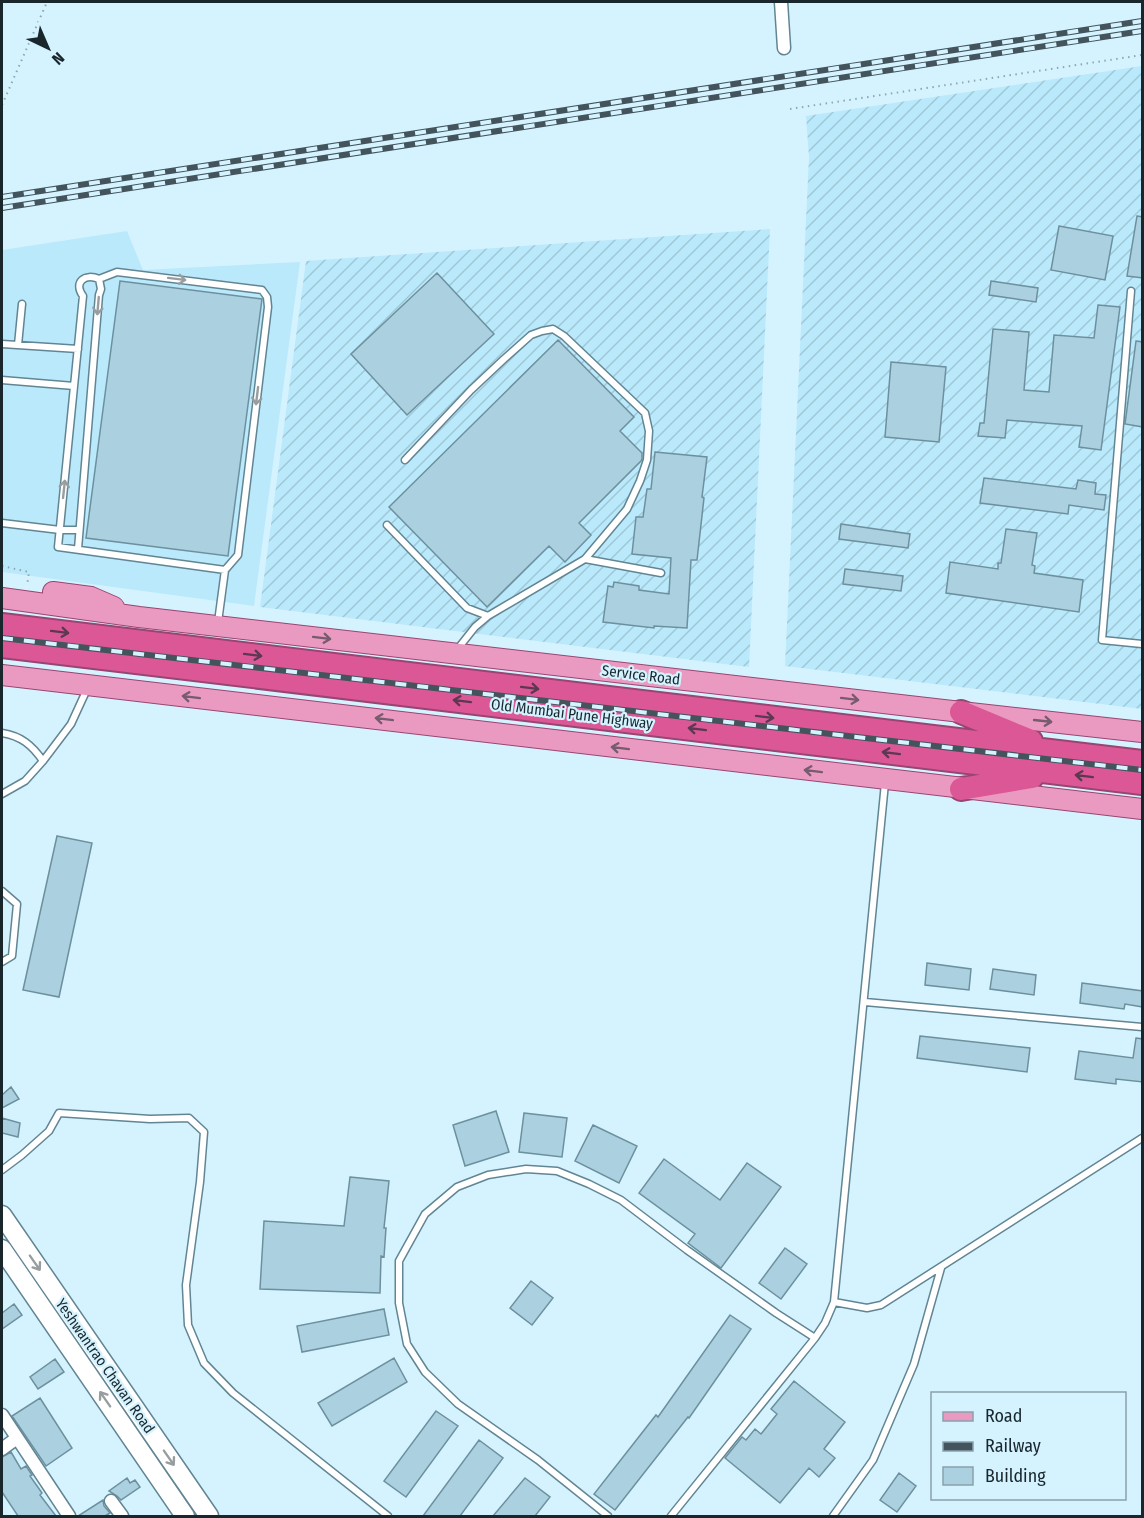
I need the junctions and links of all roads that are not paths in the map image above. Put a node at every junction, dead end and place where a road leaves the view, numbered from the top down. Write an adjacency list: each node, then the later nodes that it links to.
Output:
1 (781, 2): 2 (street)
2 (784, 48)
3 (99, 279): 8 (lane); 15 (lane, one-way to 15); 18 (lane, one-way to 18)
4 (1131, 291): 26 (lane)
5 (22, 304): 7 (lane)
6 (2, 344): 7 (lane)
7 (18, 345): 8 (lane)
8 (78, 349): 10 (lane)
9 (2, 380): 10 (lane)
10 (74, 386): 14 (lane, one-way to 10)
11 (405, 459): 17 (lane)
12 (2, 523): 14 (lane)
13 (387, 525): 22 (lane)
14 (60, 530): 15 (lane); 16 (lane)
15 (79, 530): 16 (lane)
16 (78, 549): 18 (lane)
17 (585, 560): 19 (lane); 22 (lane)
18 (225, 570): 25 (lane)
19 (661, 573)
20 (2, 586): 23 (main road)
21 (2, 598): 23 (main road)
22 (488, 616): 28 (lane)
23 (139, 617): 25 (main road, Service Road)
24 (2, 625): 36 (highway, Old Mumbai Pune Highway, one-way to 36)
25 (218, 626): 28 (main road, Service Road, one-way to 28)
26 (1143, 644)
27 (2, 646): 36 (highway, Old Mumbai Pune Highway, one-way to 27)
28 (454, 654): 31 (main road, Service Road, one-way to 31)
29 (2, 675): 30 (main road)
30 (89, 685): 34 (lane); 37 (main road, one-way to 30)
31 (961, 712): 32 (main road, Service Road, one-way to 32); 36 (highway)
32 (1143, 732)
33 (2, 734): 34 (lane)
34 (43, 761): 40 (lane)
35 (1143, 762): 36 (highway, Old Mumbai Pune Highway)
36 (1058, 763): 38 (highway, Old Mumbai Pune Highway, one-way to 36); 39 (highway)
37 (886, 780): 39 (main road); 44 (lane)
38 (1143, 783)
39 (961, 789): 41 (main road)
40 (2, 794)
41 (1143, 809)
42 (2, 891): 43 (lane)
43 (2, 962)
44 (865, 1002): 45 (lane); 51 (lane)
45 (1143, 1027)
46 (1143, 1138): 50 (lane)
47 (2, 1170): 61 (lane)
48 (2, 1215): 60 (street, Yeshwantrao Chavan Road, one-way to 60)
49 (2, 1249): 59 (street, Yeshwantrao Chavan Road, one-way to 49)
50 (941, 1267): 51 (lane); 64 (lane)
51 (834, 1302): 52 (lane)
52 (815, 1338): 62 (lane); 63 (lane)
53 (2, 1415): 54 (street)
54 (17, 1438): 55 (street); 57 (street)
55 (2, 1449)
56 (111, 1500): 58 (street)
57 (69, 1516)
58 (122, 1516)
59 (186, 1516)
60 (209, 1516)
61 (388, 1516)
62 (608, 1516)
63 (671, 1516)
64 (833, 1516)

